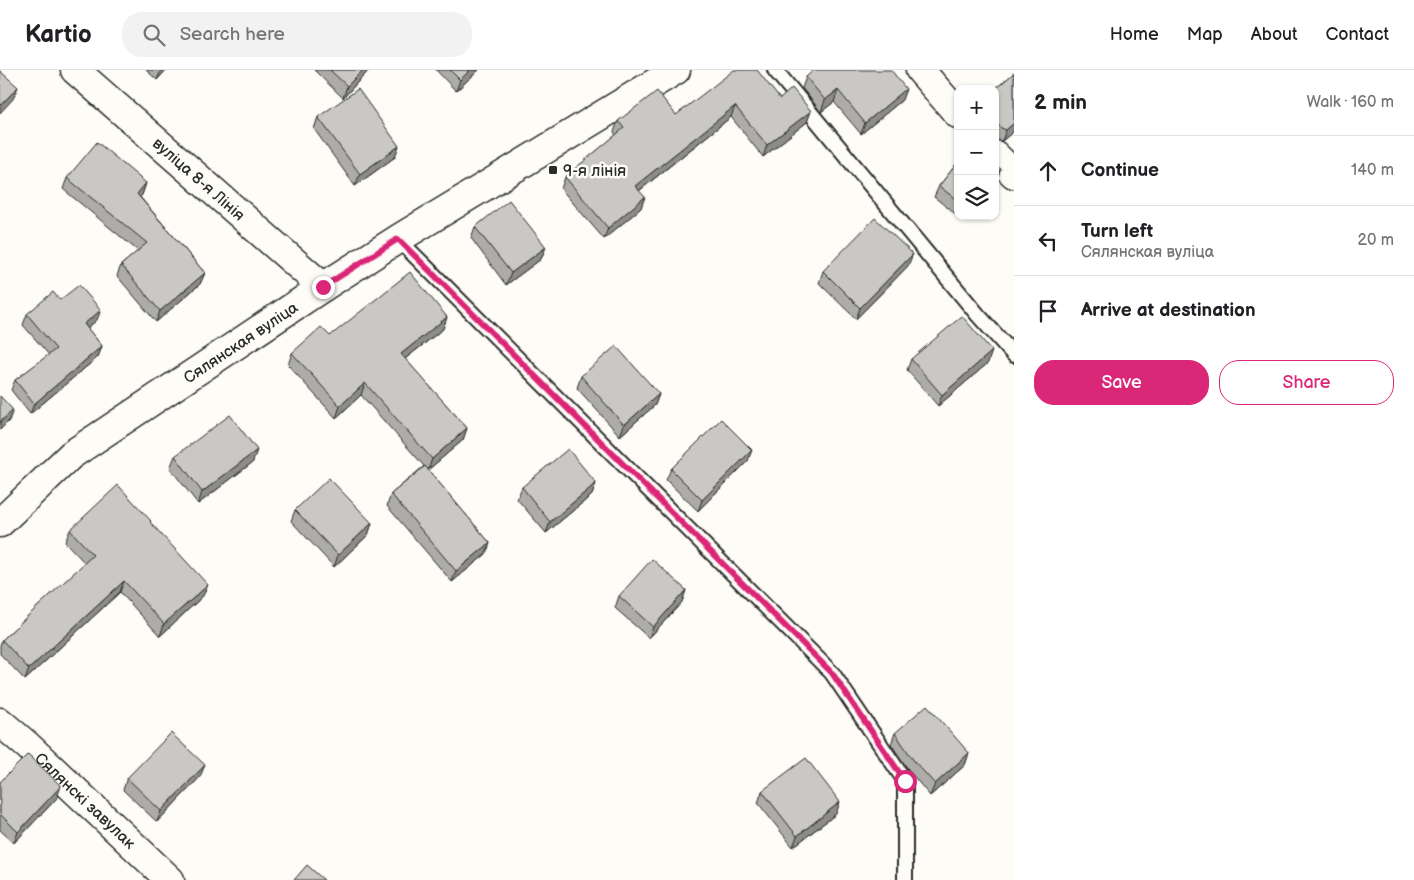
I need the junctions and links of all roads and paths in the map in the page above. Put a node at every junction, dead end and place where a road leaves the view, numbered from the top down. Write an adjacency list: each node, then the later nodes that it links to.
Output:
1 (75, 70): 9 (street, вуліца 8-я Лінія)
2 (676, 70): 8 (street, Сялянская вуліца)
3 (775, 70): 10 (lane)
4 (920, 70): 5 (street)
5 (954, 109)
6 (999, 159): 7 (street)
7 (1014, 174)
8 (398, 239): 9 (street, Сялянская вуліца); 14 (lane)
9 (323, 287): 11 (street, Сялянская вуліца)
10 (1014, 355)
11 (0, 523)
12 (0, 722): 13 (street, Сялянскі завулак)
13 (170, 880)
14 (905, 880)

